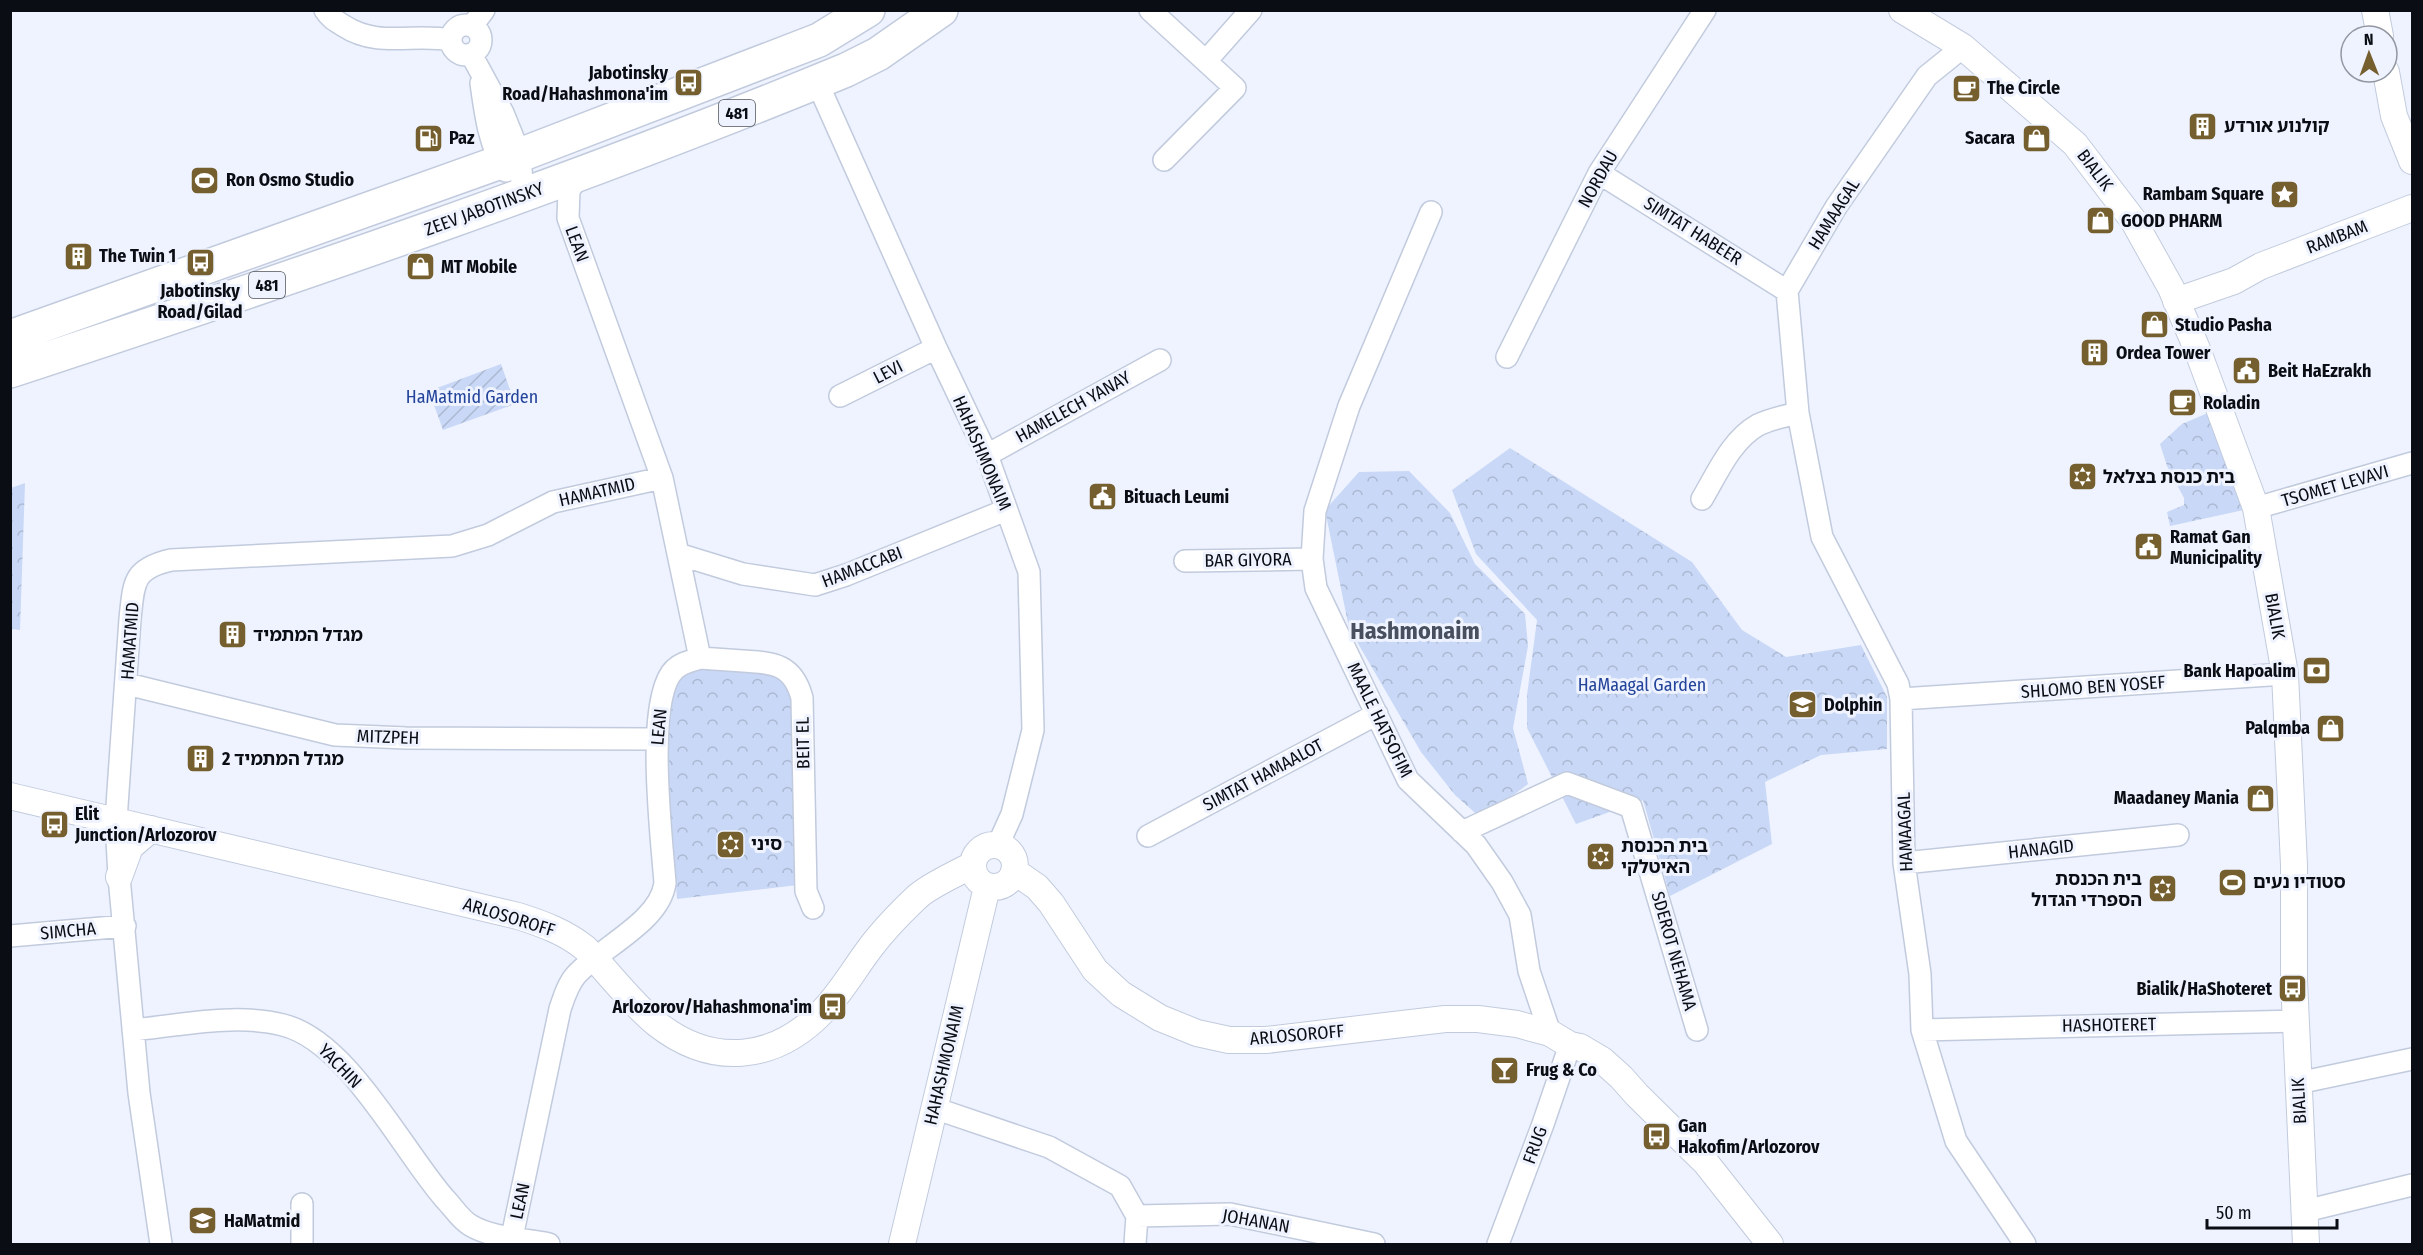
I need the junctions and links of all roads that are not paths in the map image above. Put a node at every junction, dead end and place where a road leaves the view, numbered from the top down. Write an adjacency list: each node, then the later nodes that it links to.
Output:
1 (325, 10): 9 (street)
2 (868, 10): 15 (main road, 481)
3 (941, 10): 13 (main road, ZEEV JABOTINSKY / 481)
4 (1150, 10): 11 (street)
5 (1251, 10): 11 (street)
6 (1705, 10): 18 (street, NORDAU)
7 (1902, 10): 10 (street, BIALIK)
8 (478, 18): 9 (street); 12 (street)
9 (451, 40): 12 (street)
10 (1963, 47): 23 (street, HAMAAGAL); 24 (street, BIALIK)
11 (1206, 61): 16 (street)
12 (476, 63): 15 (street)
13 (817, 82): 19 (main road, ZEEV JABOTINSKY / 481); 26 (street, HAHASHMONAIM)
14 (2388, 84): 17 (street)
15 (510, 159): 20 (street); 25 (main road, 481)
16 (1164, 160)
17 (2412, 161)
18 (1599, 173): 23 (street, SIMTAT HABEER); 27 (street, NORDAU)
19 (581, 174): 20 (main road, ZEEV JABOTINSKY / 481); 34 (street, LEAN)
20 (523, 196): 29 (main road, ZEEV JABOTINSKY / 481)
21 (2412, 208): 24 (street, RAMBAM)
22 (1431, 212): 39 (street, MAALE HATSOFIM)
23 (1787, 291): 31 (street, HAMAAGAL)
24 (2174, 295): 36 (street, BIALIK)
25 (10, 337)
26 (936, 348): 30 (street, LEVI); 32 (street, HAHASHMONAIM)
27 (1507, 357)
28 (1160, 360): 32 (street, HAMELECH YANAY)
29 (10, 371)
30 (840, 396)
31 (1798, 412): 35 (street); 44 (street, HAMAAGAL)
32 (987, 454): 37 (street, HAHASHMONAIM)
33 (2412, 465): 36 (street, TSOMET LEVAVI)
34 (662, 478): 38 (street, LEAN); 43 (street, HAMATMID)
35 (1702, 500)
36 (2256, 508): 42 (street, BIALIK)
37 (1006, 510): 38 (street, HAMACCABI); 53 (street, HAHASHMONAIM)
38 (678, 554): 41 (street, LEAN)
39 (1312, 559): 40 (street, BAR GIYORA); 45 (street, MAALE HATSOFIM)
40 (1185, 561)
41 (700, 658): 46 (street, LEAN); 59 (street, BEIT EL)
42 (2285, 674): 44 (street, SHLOMO BEN YOSEF); 63 (street, BIALIK)
43 (127, 684): 46 (street, MITZPEH); 48 (street, HAMATMID)
44 (1901, 699): 54 (street, HAMAAGAL)
45 (1377, 714): 50 (street, MAALE HATSOFIM); 52 (street, SIMTAT HAMAALOT)
46 (656, 739): 62 (street, LEAN)
47 (10, 796): 48 (street, ARLOSOROFF)
48 (116, 820): 49 (street, ARLOSOROFF); 57 (street, HAMATMID)
49 (151, 829): 57 (street); 62 (street, ARLOSOROFF)
50 (1462, 831): 65 (street, SDEROT NEHAMA); 67 (street, MAALE HATSOFIM)
51 (2178, 835): 54 (street, HANAGID)
52 (1148, 836)
53 (998, 845): 55 (street); 56 (street)
54 (1904, 863): 66 (street, HAMAAGAL)
55 (972, 865): 58 (street); 62 (street, ARLOSOROFF)
56 (1014, 871): 58 (street); 67 (street, ARLOSOROFF)
57 (119, 877): 60 (street, HAMATMID)
58 (987, 886): 70 (street, HAHASHMONAIM)
59 (813, 908)
60 (125, 926): 61 (street, SIMCHA); 64 (street, HAMATMID)
61 (10, 936)
62 (594, 958): 75 (street, LEAN)
63 (2296, 1021): 66 (street, HASHOTERET); 69 (street, BIALIK)
64 (133, 1030): 76 (street, YACHIN); 77 (street, HAMATMID)
65 (1697, 1030)
66 (1922, 1030): 85 (street, HAMAAGAL)
67 (1560, 1039): 83 (street, FRUG); 84 (street, ARLOSOROFF)
68 (2412, 1059): 69 (street)
69 (2298, 1083): 73 (street, BIALIK)
70 (934, 1108): 74 (street); 80 (street, HAHASHMONAIM)
71 (2412, 1185): 73 (street)
72 (302, 1204): 78 (street)
73 (2305, 1210): 86 (street, BIALIK)
74 (1137, 1216): 81 (street); 82 (street, JOHANAN)
75 (512, 1237): 76 (street, LEAN); 79 (street)
76 (483, 1239)
77 (161, 1245)
78 (302, 1245)
79 (549, 1245)
80 (902, 1245)
81 (1135, 1245)
82 (1374, 1245)
83 (1497, 1245)
84 (1770, 1245)
85 (2025, 1245)
86 (2307, 1245)

